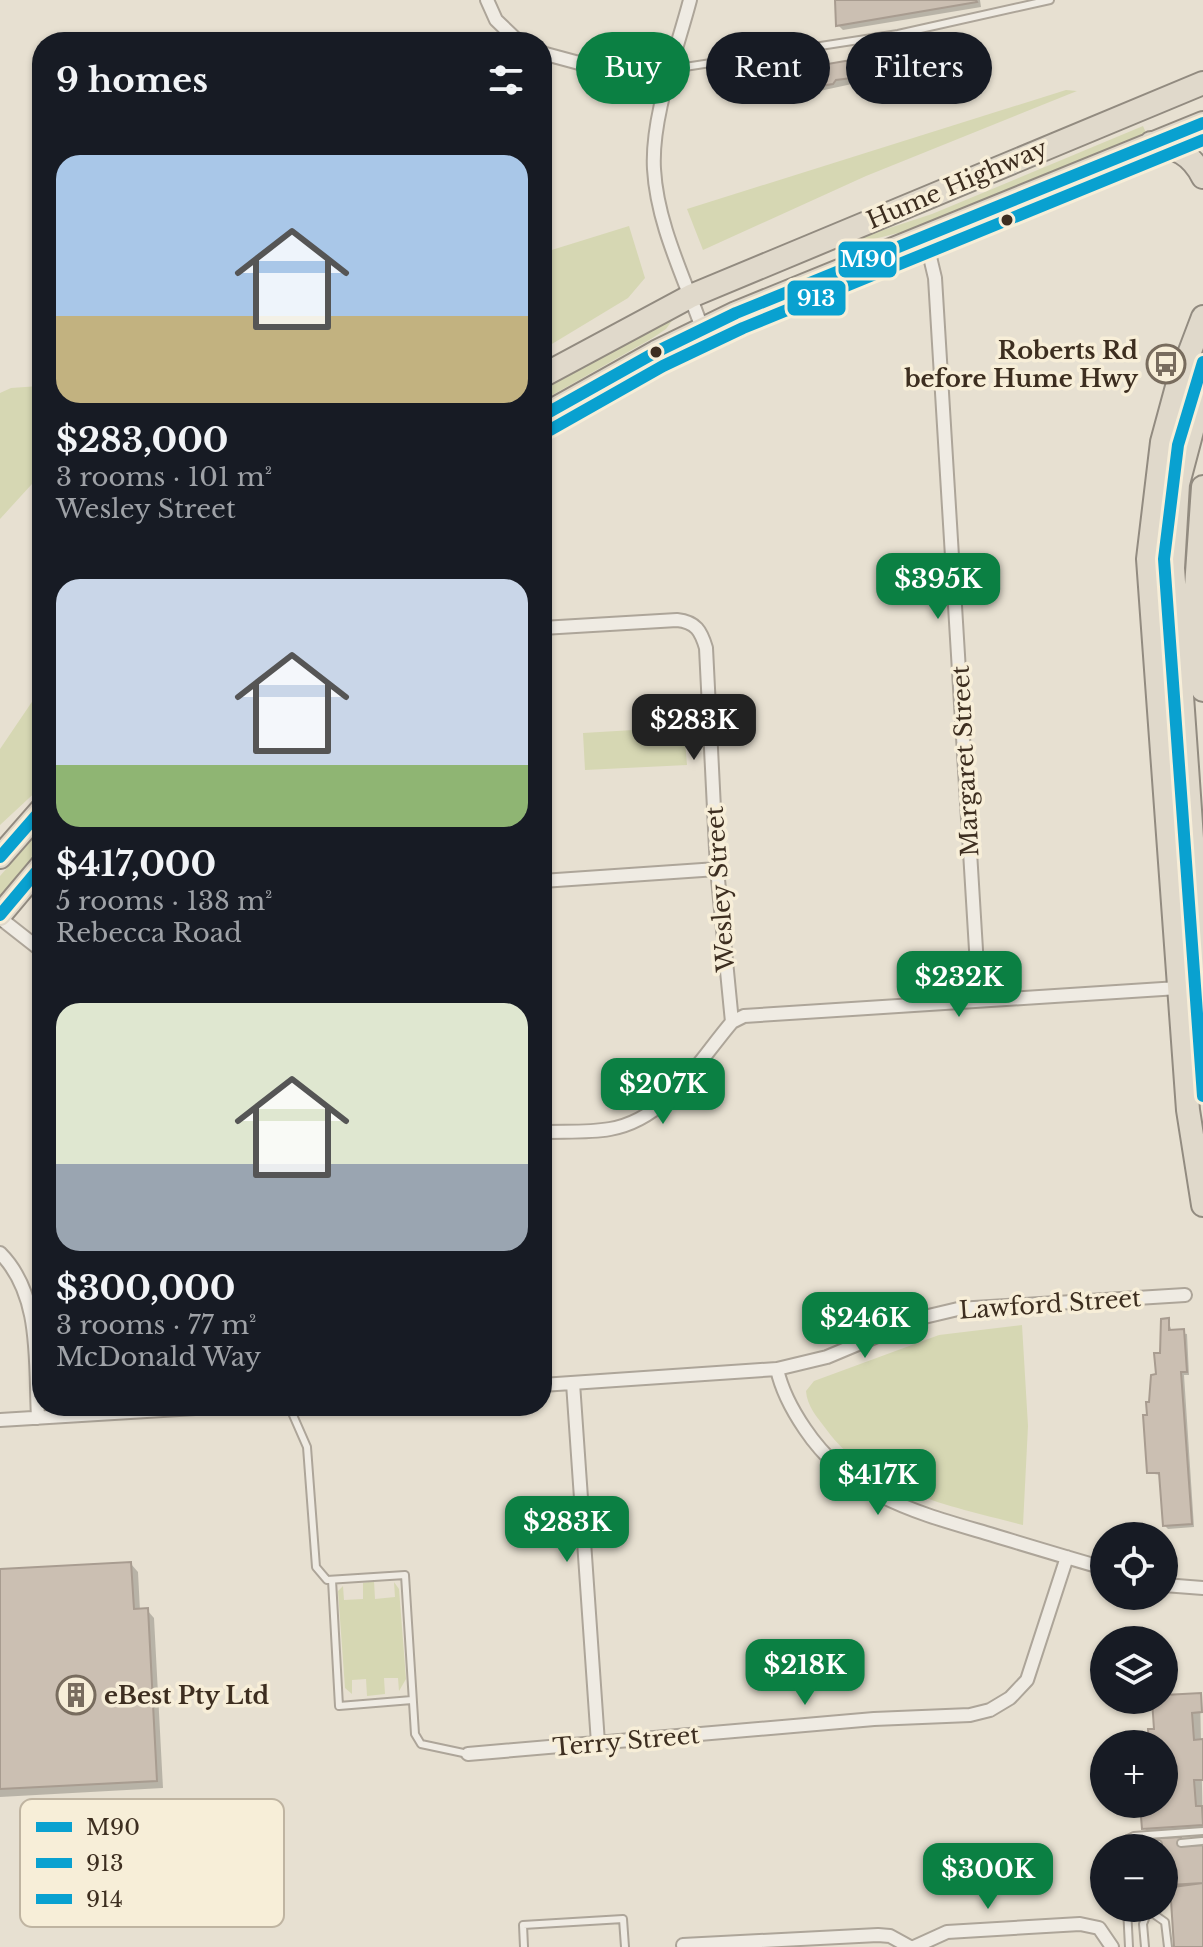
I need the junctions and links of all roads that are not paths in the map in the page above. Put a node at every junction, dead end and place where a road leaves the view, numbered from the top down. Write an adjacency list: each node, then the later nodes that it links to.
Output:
1 (487, 0): 4 (street)
2 (690, 0): 5 (street)
3 (1050, 0): 8 (lane)
4 (509, 32)
5 (682, 32)
6 (552, 56): 7 (street)
7 (576, 62)
8 (690, 66)
9 (1203, 84): 15 (highway, Hume Highway)
10 (664, 104): 15 (street)
11 (1203, 123): 12 (highway, Hume Highway)
12 (1150, 143): 13 (highway); 14 (highway, Hume Highway)
13 (1203, 177)
14 (925, 236): 16 (highway, Hume Highway); 33 (street, Margaret Street)
15 (691, 296): 16 (street); 18 (highway, Hume Highway)
16 (702, 328): 20 (highway, Hume Highway)
17 (1201, 328): 31 (highway)
18 (552, 371)
19 (1203, 389): 32 (highway)
20 (552, 410)
21 (1203, 487): 23 (highway)
22 (552, 627): 26 (street, Wesley Street)
23 (1203, 690)
24 (32, 820): 25 (highway)
25 (0, 857)
26 (717, 869): 28 (street); 34 (street, Wesley Street)
27 (32, 877): 29 (highway)
28 (552, 880)
29 (0, 917): 30 (street)
30 (32, 943)
31 (1178, 988): 33 (street); 36 (highway)
32 (1203, 995)
33 (979, 999): 34 (street)
34 (732, 1022): 35 (street)
35 (552, 1132)
36 (1203, 1205)
37 (0, 1253): 39 (street)
38 (1185, 1295): 40 (street, Lawford Street)
39 (32, 1345)
40 (777, 1369): 41 (street, Lawford Street); 47 (street)
41 (573, 1383): 42 (street, Lawford Street); 53 (street)
42 (552, 1384)
43 (70, 1416): 45 (street)
44 (293, 1416): 49 (lane)
45 (38, 1418): 46 (street)
46 (0, 1420)
47 (1067, 1557): 48 (street); 53 (street, Terry Street)
48 (1090, 1564)
49 (332, 1580): 52 (lane); 52 (lane)
50 (1178, 1586): 51 (street)
51 (1203, 1588)
52 (412, 1700): 54 (lane)
53 (598, 1743): 54 (street, Terry Street)
54 (468, 1754)
55 (1203, 1831): 56 (lane)
56 (1162, 1834)
57 (1202, 1841): 58 (lane)
58 (1181, 1843)
59 (1128, 1922): 68 (lane)
60 (1144, 1922): 69 (lane)
61 (1165, 1922): 70 (lane)
62 (683, 1945): 63 (street)
63 (751, 1945): 66 (street)
64 (524, 1947): 65 (lane)
65 (625, 1947)
66 (912, 1947): 67 (street)
67 (1112, 1947)
68 (1129, 1947)
69 (1145, 1947)
70 (1168, 1947)

